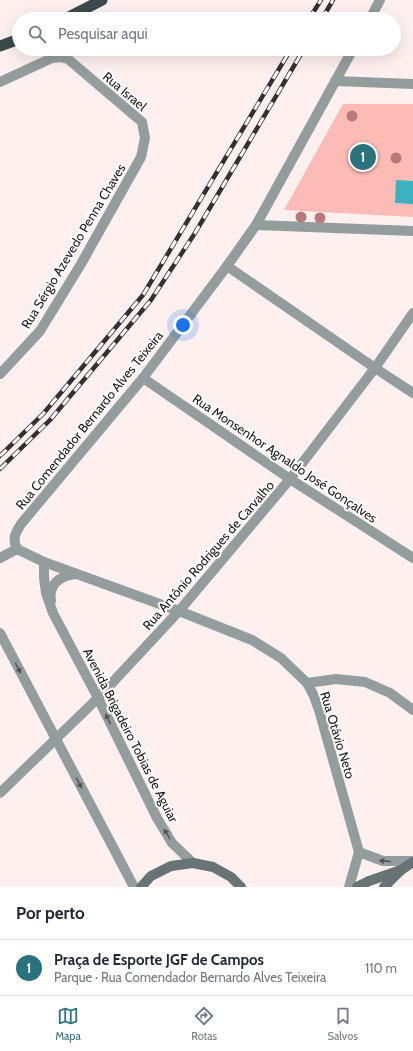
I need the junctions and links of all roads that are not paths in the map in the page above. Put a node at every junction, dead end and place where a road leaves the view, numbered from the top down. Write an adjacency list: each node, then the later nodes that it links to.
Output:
1 (102, 0): 3 (highway)
2 (380, 0): 4 (street)
3 (79, 12)
4 (374, 12)
5 (12, 42): 6 (highway)
6 (0, 46)
7 (349, 56): 8 (street, Rua Comendador Bernardo Alves Teixeira)
8 (335, 81): 10 (street); 12 (street, Rua Comendador Bernardo Alves Teixeira)
9 (0, 82): 11 (street, Rua Israel)
10 (413, 84)
11 (142, 122): 17 (street, Rua Sérgio Azevedo Penna Chaves)
12 (256, 225): 13 (street); 14 (street, Rua Comendador Bernardo Alves Teixeira)
13 (413, 231)
14 (227, 266): 16 (street); 18 (street, Rua Comendador Bernardo Alves Teixeira)
15 (413, 313): 16 (street, Rua Antônio Rodrigues de Carvalho)
16 (376, 368): 19 (street); 20 (street, Rua Antônio Rodrigues de Carvalho)
17 (0, 374)
18 (143, 378): 20 (street, Rua Monsenhor Agnaldo José Gonçalves); 21 (street, Rua Comendador Bernardo Alves Teixeira)
19 (413, 393)
20 (290, 479): 23 (street, Rua Monsenhor Agnaldo José Gonçalves); 26 (street, Rua Antônio Rodrigues de Carvalho)
21 (17, 549): 22 (street); 24 (street, Rua Otávio Neto)
22 (0, 558)
23 (413, 558)
24 (44, 562): 25 (street, Rua Otávio Neto); 27 (street, Avenida Brigadeiro Tobias de Aguiar)
25 (76, 574): 26 (street, Rua Otávio Neto); 27 (street, Avenida Brigadeiro Tobias de Aguiar)
26 (179, 611): 29 (street, Rua Otávio Neto); 30 (street, Rua Antônio Rodrigues de Carvalho)
27 (53, 613): 30 (street, Avenida Brigadeiro Tobias de Aguiar)
28 (0, 633): 32 (street, one-way to 32)
29 (307, 683): 31 (street); 34 (street, Rua Otávio Neto)
30 (98, 698): 32 (street, Rua Antônio Rodrigues de Carvalho); 36 (street, Avenida Brigadeiro Tobias de Aguiar, one-way to 30)
31 (413, 710)
32 (56, 740): 33 (street, Rua Antônio Rodrigues de Carvalho); 38 (street, one-way to 38)
33 (0, 793)
34 (359, 852): 35 (street, one-way to 34); 41 (street)
35 (413, 861): 37 (main road)
36 (193, 863): 39 (main road); 40 (main road)
37 (401, 870): 42 (main road); 43 (main road)
38 (134, 887)
39 (141, 887)
40 (241, 887)
41 (349, 887)
42 (357, 887)
43 (384, 887)

